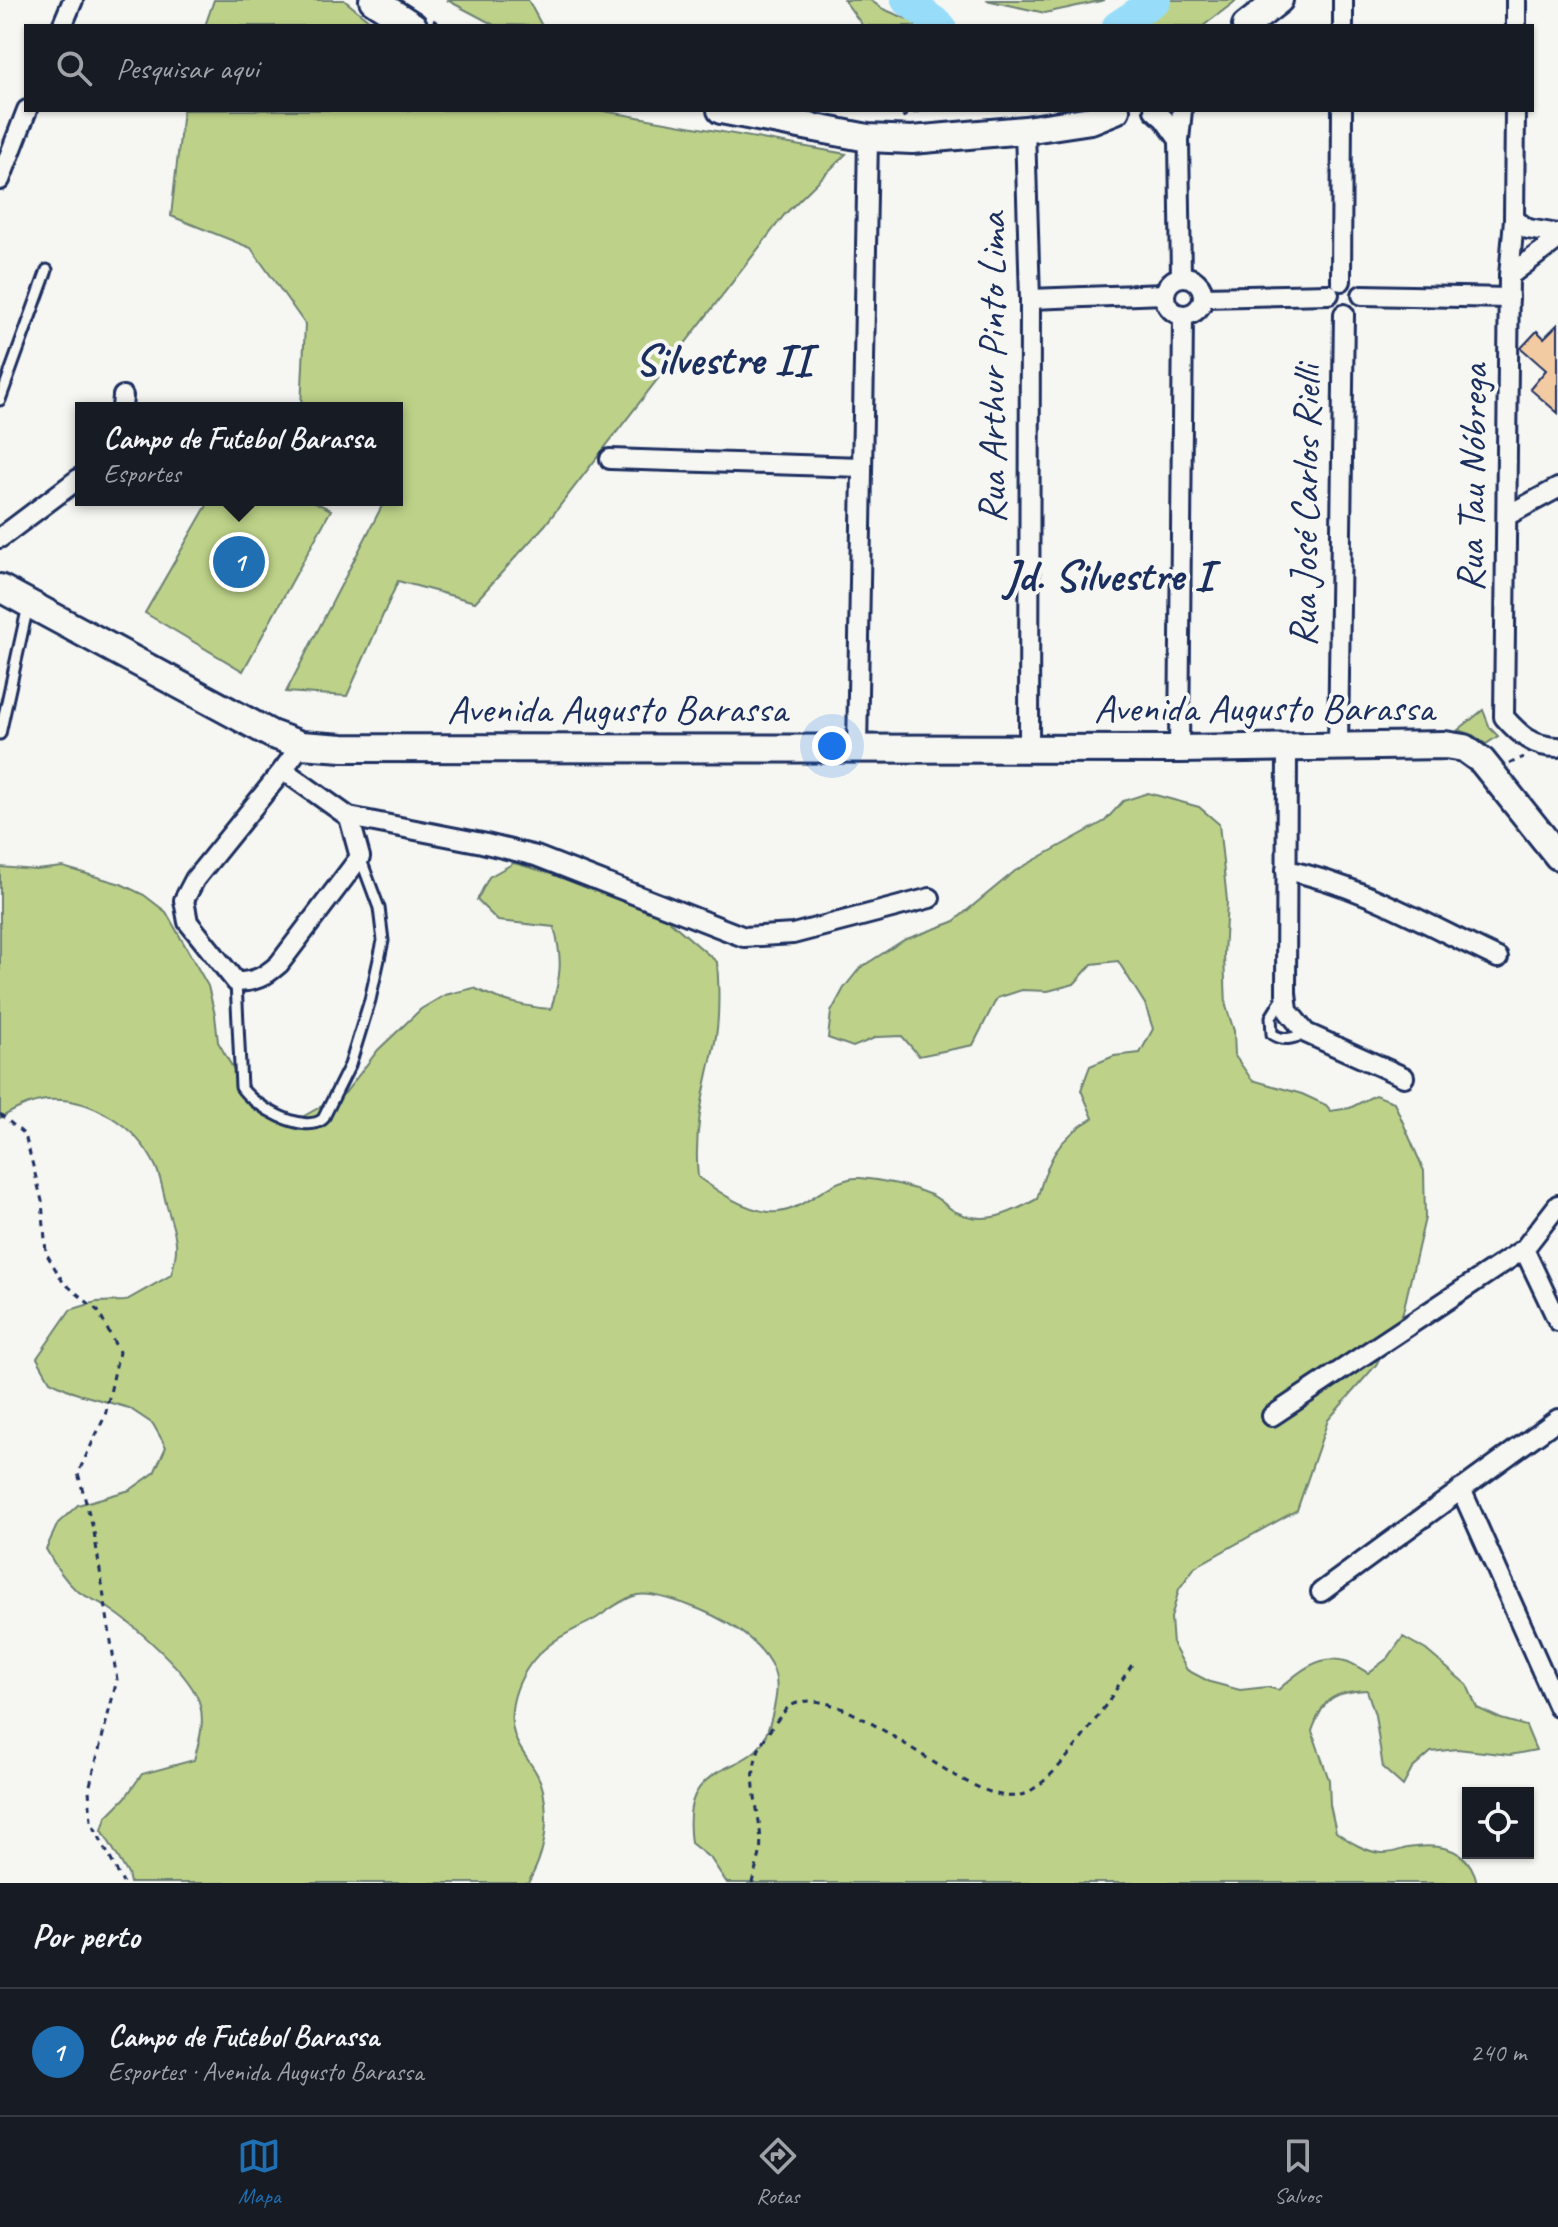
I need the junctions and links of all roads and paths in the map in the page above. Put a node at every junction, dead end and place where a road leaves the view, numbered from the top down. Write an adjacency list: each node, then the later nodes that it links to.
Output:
1 (73, 0): 6 (street)
2 (373, 0): 7 (street)
3 (1279, 0): 8 (street)
4 (1516, 0): 10 (street)
5 (1341, 2): 9 (street)
6 (63, 24)
7 (410, 24)
8 (1249, 24)
9 (1343, 24)
10 (1516, 24)
11 (26, 112): 21 (street)
12 (732, 112): 19 (street)
13 (1111, 112): 18 (street)
14 (1156, 112): 20 (street)
15 (1182, 112): 20 (street)
16 (1342, 112): 27 (street)
17 (1515, 112): 22 (street, Rua Tau Nóbrega)
18 (1025, 130): 19 (street); 32 (street, Rua Arthur Pinto Lima)
19 (868, 138): 37 (street)
20 (1179, 140): 26 (street)
21 (0, 180)
22 (1514, 219): 23 (street); 25 (street, Rua Tau Nóbrega)
23 (1558, 236): 25 (street)
24 (47, 270): 35 (lane)
25 (1509, 276): 31 (street, Rua Tau Nóbrega)
26 (1181, 277): 28 (street); 30 (street)
27 (1335, 287): 29 (street); 30 (street); 33 (street)
28 (1165, 294): 32 (street); 34 (street)
29 (1362, 295): 31 (street); 33 (street)
30 (1203, 297): 34 (street)
31 (1509, 298): 40 (street, Rua Tau Nóbrega)
32 (1030, 299): 51 (street, Rua Arthur Pinto Lima)
33 (1344, 314): 47 (street, Rua José Carlos Rielli)
34 (1183, 315): 49 (street)
35 (0, 400)
36 (610, 459): 37 (street)
37 (862, 467): 48 (street)
38 (75, 482): 41 (street)
39 (1558, 488): 40 (street)
40 (1508, 515): 46 (street, Rua Tau Nóbrega)
41 (0, 538)
42 (0, 588): 43 (street, Avenida Augusto Barassa)
43 (29, 603): 44 (lane); 45 (street, Avenida Augusto Barassa)
44 (0, 734)
45 (301, 745): 48 (street, Avenida Augusto Barassa); 52 (street)
46 (1551, 747): 53 (path)
47 (1338, 748): 50 (street, Avenida Augusto Barassa); 53 (street, Avenida Augusto Barassa)
48 (857, 749): 51 (street, Avenida Augusto Barassa)
49 (1179, 749): 50 (street, Avenida Augusto Barassa); 51 (street, Avenida Augusto Barassa)
50 (1287, 749): 57 (street)
51 (1029, 750)
52 (283, 770): 54 (street); 60 (street)
53 (1491, 772): 55 (street)
54 (349, 817): 56 (street); 58 (street)
55 (1558, 856)
56 (360, 857): 60 (street); 60 (lane)
57 (1286, 870): 59 (street); 61 (street)
58 (930, 898)
59 (1498, 958)
60 (236, 982)
61 (1286, 993): 62 (street); 62 (lane)
62 (1301, 1027): 63 (street)
63 (1404, 1077)
64 (0, 1114): 74 (path)
65 (1558, 1205): 66 (street)
66 (1524, 1249): 67 (street); 68 (street)
67 (1558, 1321)
68 (1272, 1416)
69 (1558, 1419): 70 (street)
70 (1461, 1489): 71 (street); 73 (street)
71 (1321, 1592)
72 (1135, 1660): 75 (path)
73 (1558, 1707)
74 (123, 1883)
75 (752, 1883)

